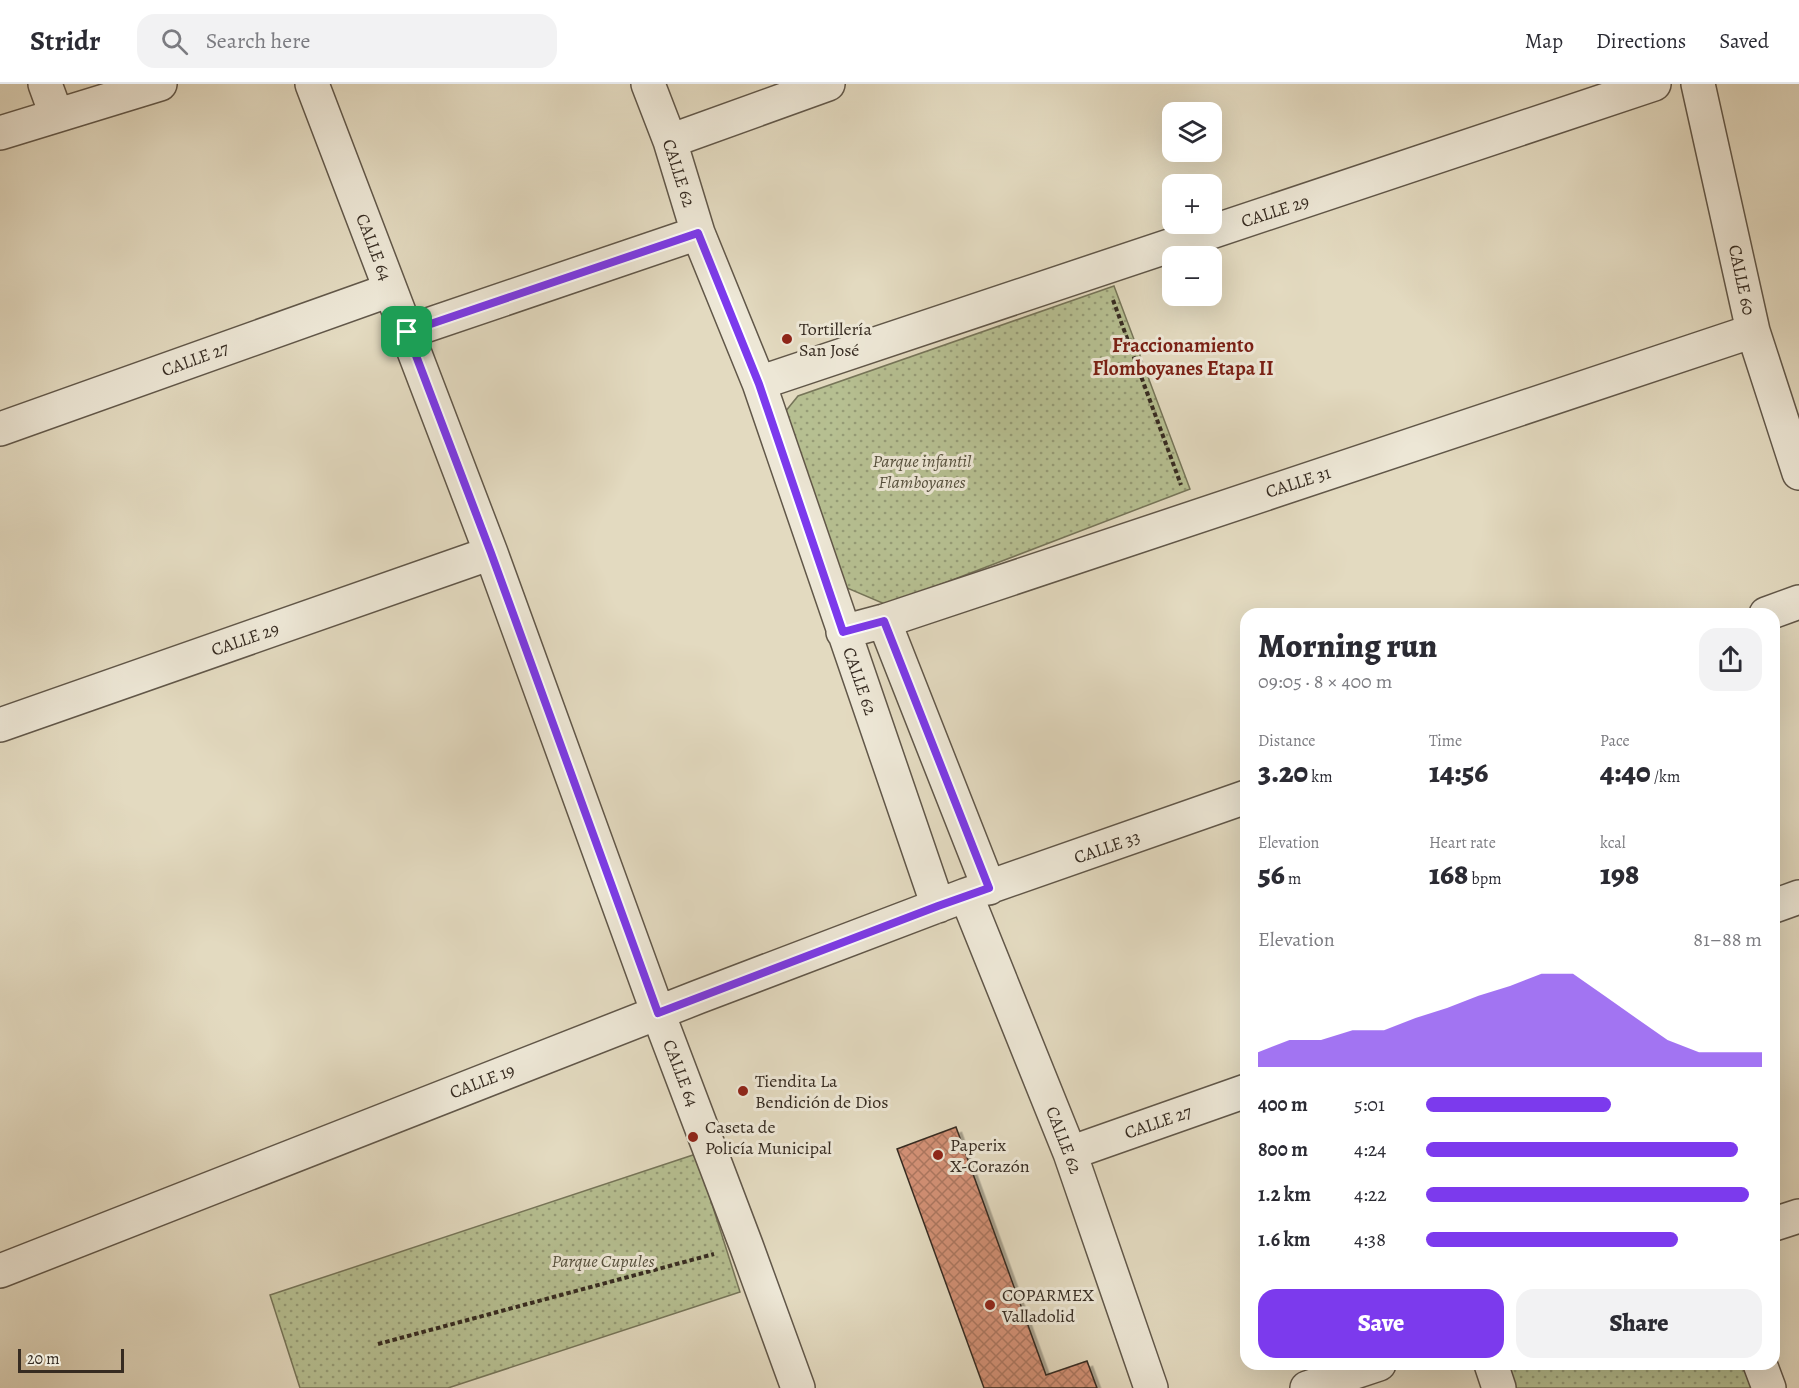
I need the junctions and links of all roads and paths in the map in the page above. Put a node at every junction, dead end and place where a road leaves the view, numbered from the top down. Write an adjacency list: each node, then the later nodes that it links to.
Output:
1 (45, 84): 8 (street)
2 (160, 84): 8 (street)
3 (312, 84): 13 (street, CALLE 64)
4 (648, 84): 10 (street, CALLE 62)
5 (828, 84): 10 (street)
6 (1654, 84): 12 (street, CALLE 29)
7 (1698, 84): 14 (street, CALLE 60)
8 (56, 114): 9 (street)
9 (0, 133)
10 (670, 141): 11 (street, CALLE 62)
11 (698, 233): 15 (street); 16 (street, CALLE 62)
12 (1101, 269): 16 (street, CALLE 29); 19 (path)
13 (390, 290): 15 (street, CALLE 64); 17 (street, CALLE 27)
14 (1753, 331): 18 (street, CALLE 60); 19 (street, CALLE 31)
15 (407, 332): 20 (street, CALLE 64)
16 (759, 384): 24 (street, CALLE 62)
17 (0, 429)
18 (1799, 473)
19 (1193, 516): 23 (street, CALLE 31)
20 (491, 553): 25 (street, CALLE 29); 30 (street, CALLE 64)
21 (1799, 602): 22 (street)
22 (1780, 609)
23 (884, 621): 24 (street, CALLE 31); 27 (street, CALLE 62)
24 (843, 632): 27 (street, CALLE 62)
25 (0, 725)
26 (1240, 799): 27 (street, CALLE 33)
27 (965, 896): 30 (street, CALLE 19); 32 (street, CALLE 62)
28 (1799, 897): 29 (street)
29 (1780, 904)
30 (658, 1013): 35 (street, CALLE 64); 36 (street, CALLE 19)
31 (1240, 1093): 32 (street, CALLE 27)
32 (1070, 1153): 42 (street, CALLE 62)
33 (1799, 1216): 34 (street)
34 (1780, 1222)
35 (746, 1245): 37 (path); 41 (street, CALLE 64)
36 (0, 1271)
37 (378, 1344)
38 (1360, 1370): 43 (street)
39 (1493, 1370): 44 (street)
40 (1762, 1370): 45 (street)
41 (798, 1388)
42 (1151, 1388)
43 (1307, 1388)
44 (1499, 1388)
45 (1769, 1388)

